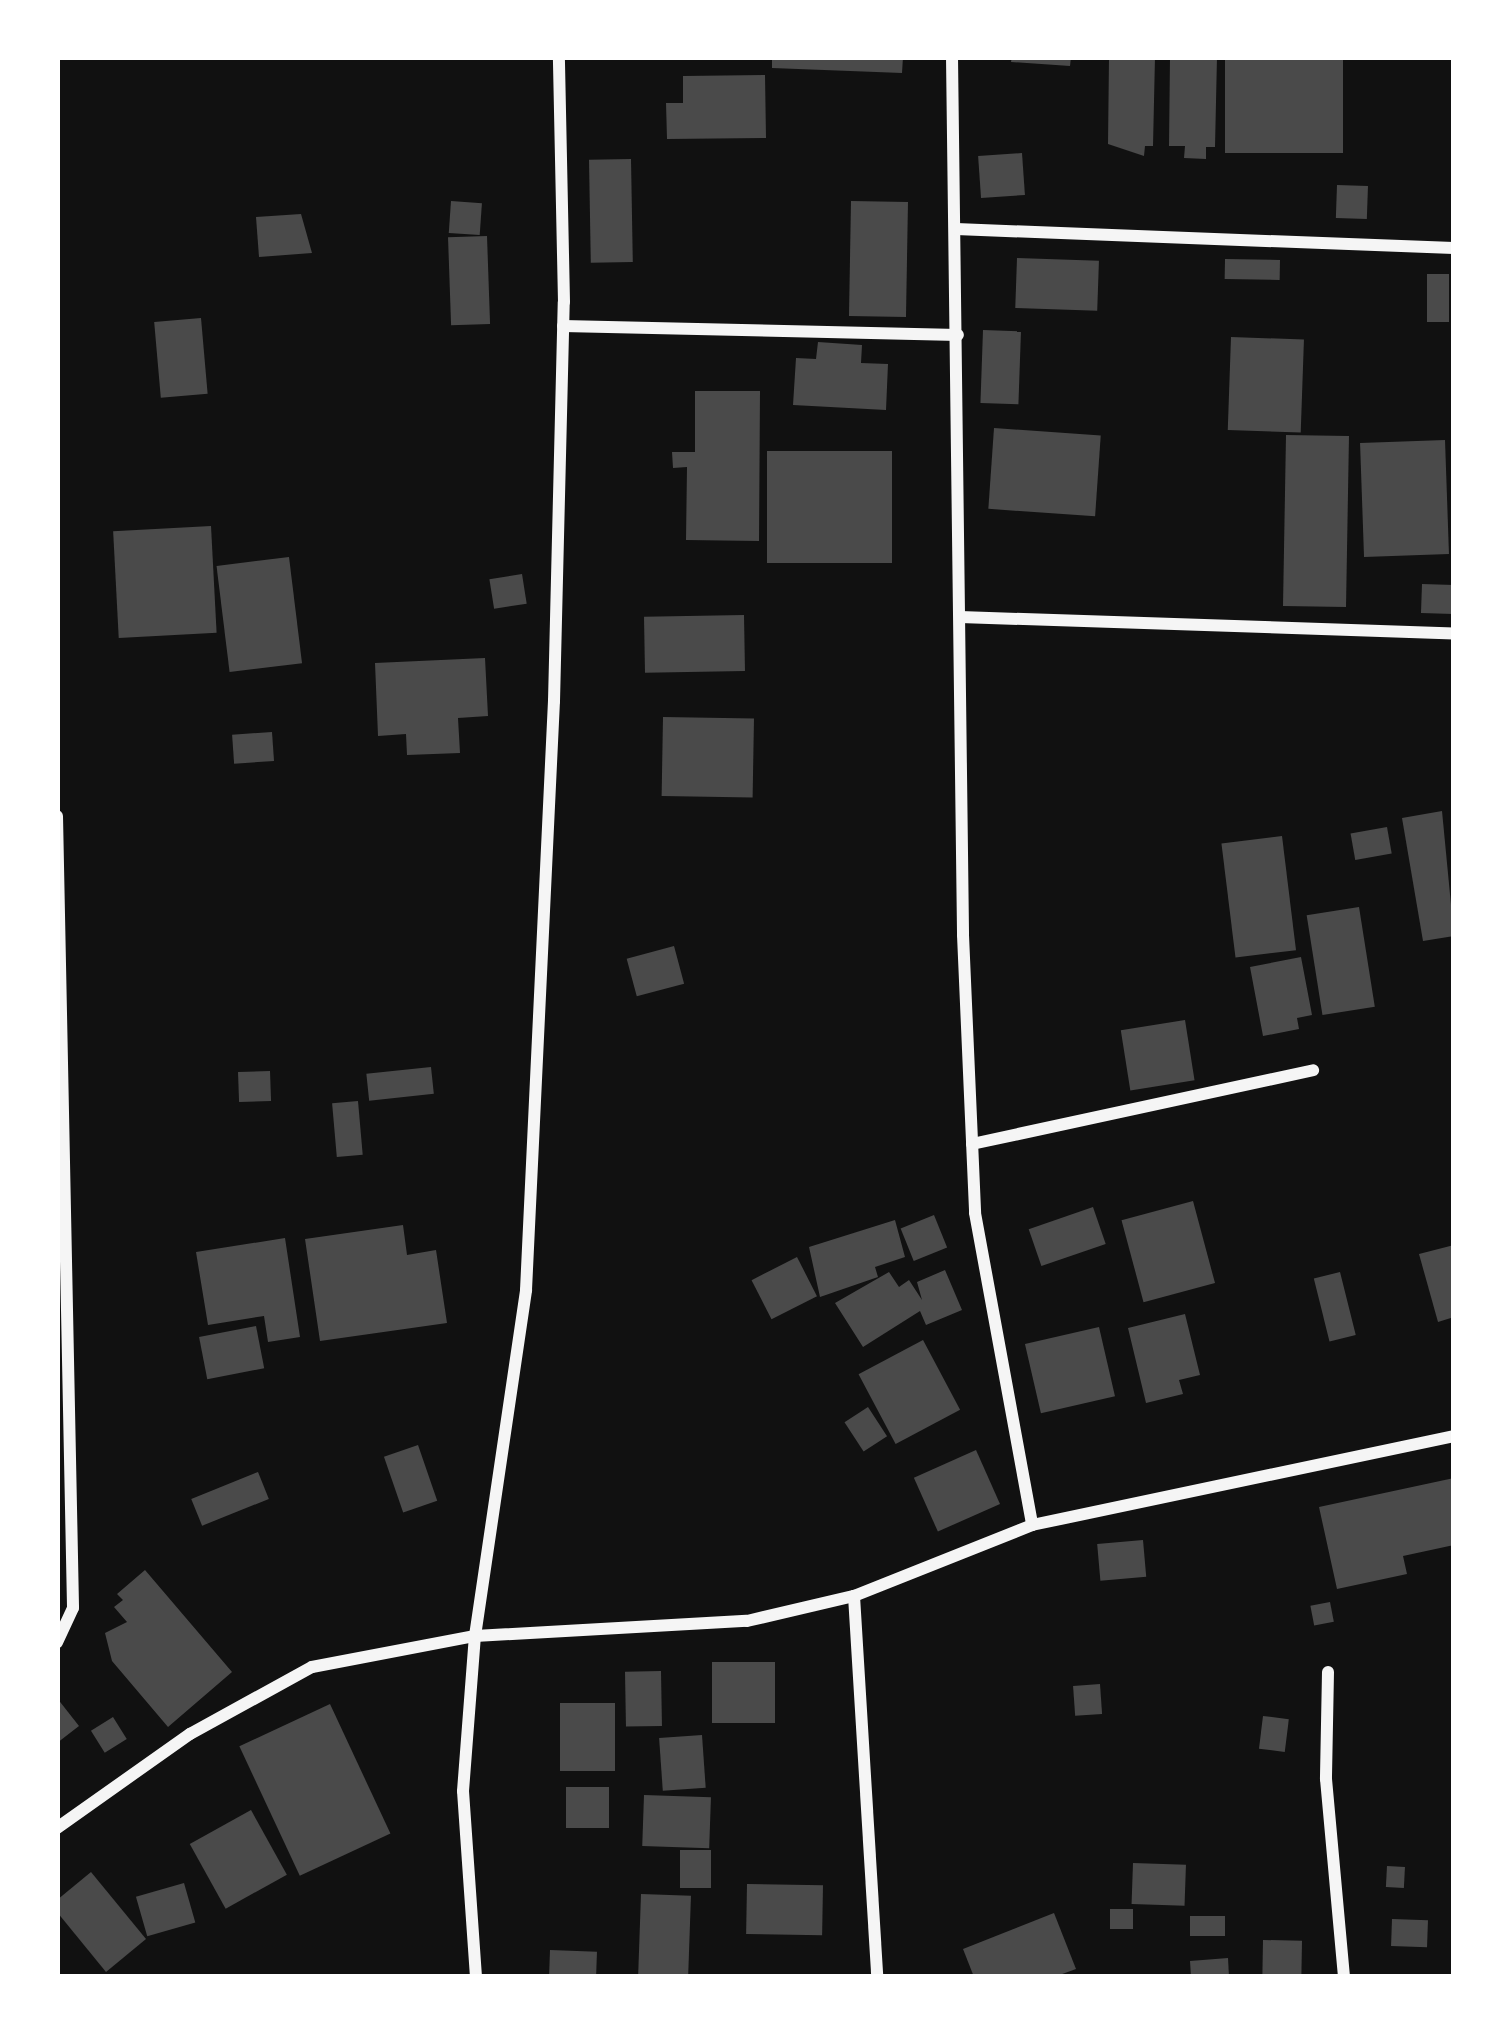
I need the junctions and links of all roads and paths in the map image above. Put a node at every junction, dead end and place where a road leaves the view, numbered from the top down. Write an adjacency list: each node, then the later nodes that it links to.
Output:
1 (559, 57): 5 (street)
2 (952, 57): 3 (street)
3 (956, 229): 4 (street); 6 (street)
4 (1454, 248)
5 (563, 326): 6 (street); 16 (street)
6 (958, 335): 7 (street)
7 (960, 617): 8 (street); 11 (street)
8 (1454, 633)
9 (57, 816): 12 (street)
10 (1313, 1070): 11 (street)
11 (972, 1144): 14 (street)
12 (61, 1160): 17 (street)
13 (1454, 1436): 14 (street)
14 (1032, 1526): 15 (street)
15 (854, 1596): 16 (street); 21 (street)
16 (475, 1636): 19 (street); 20 (street)
17 (57, 1643)
18 (1328, 1672): 22 (street)
19 (57, 1828)
20 (476, 1977)
21 (877, 1977)
22 (1344, 1977)

